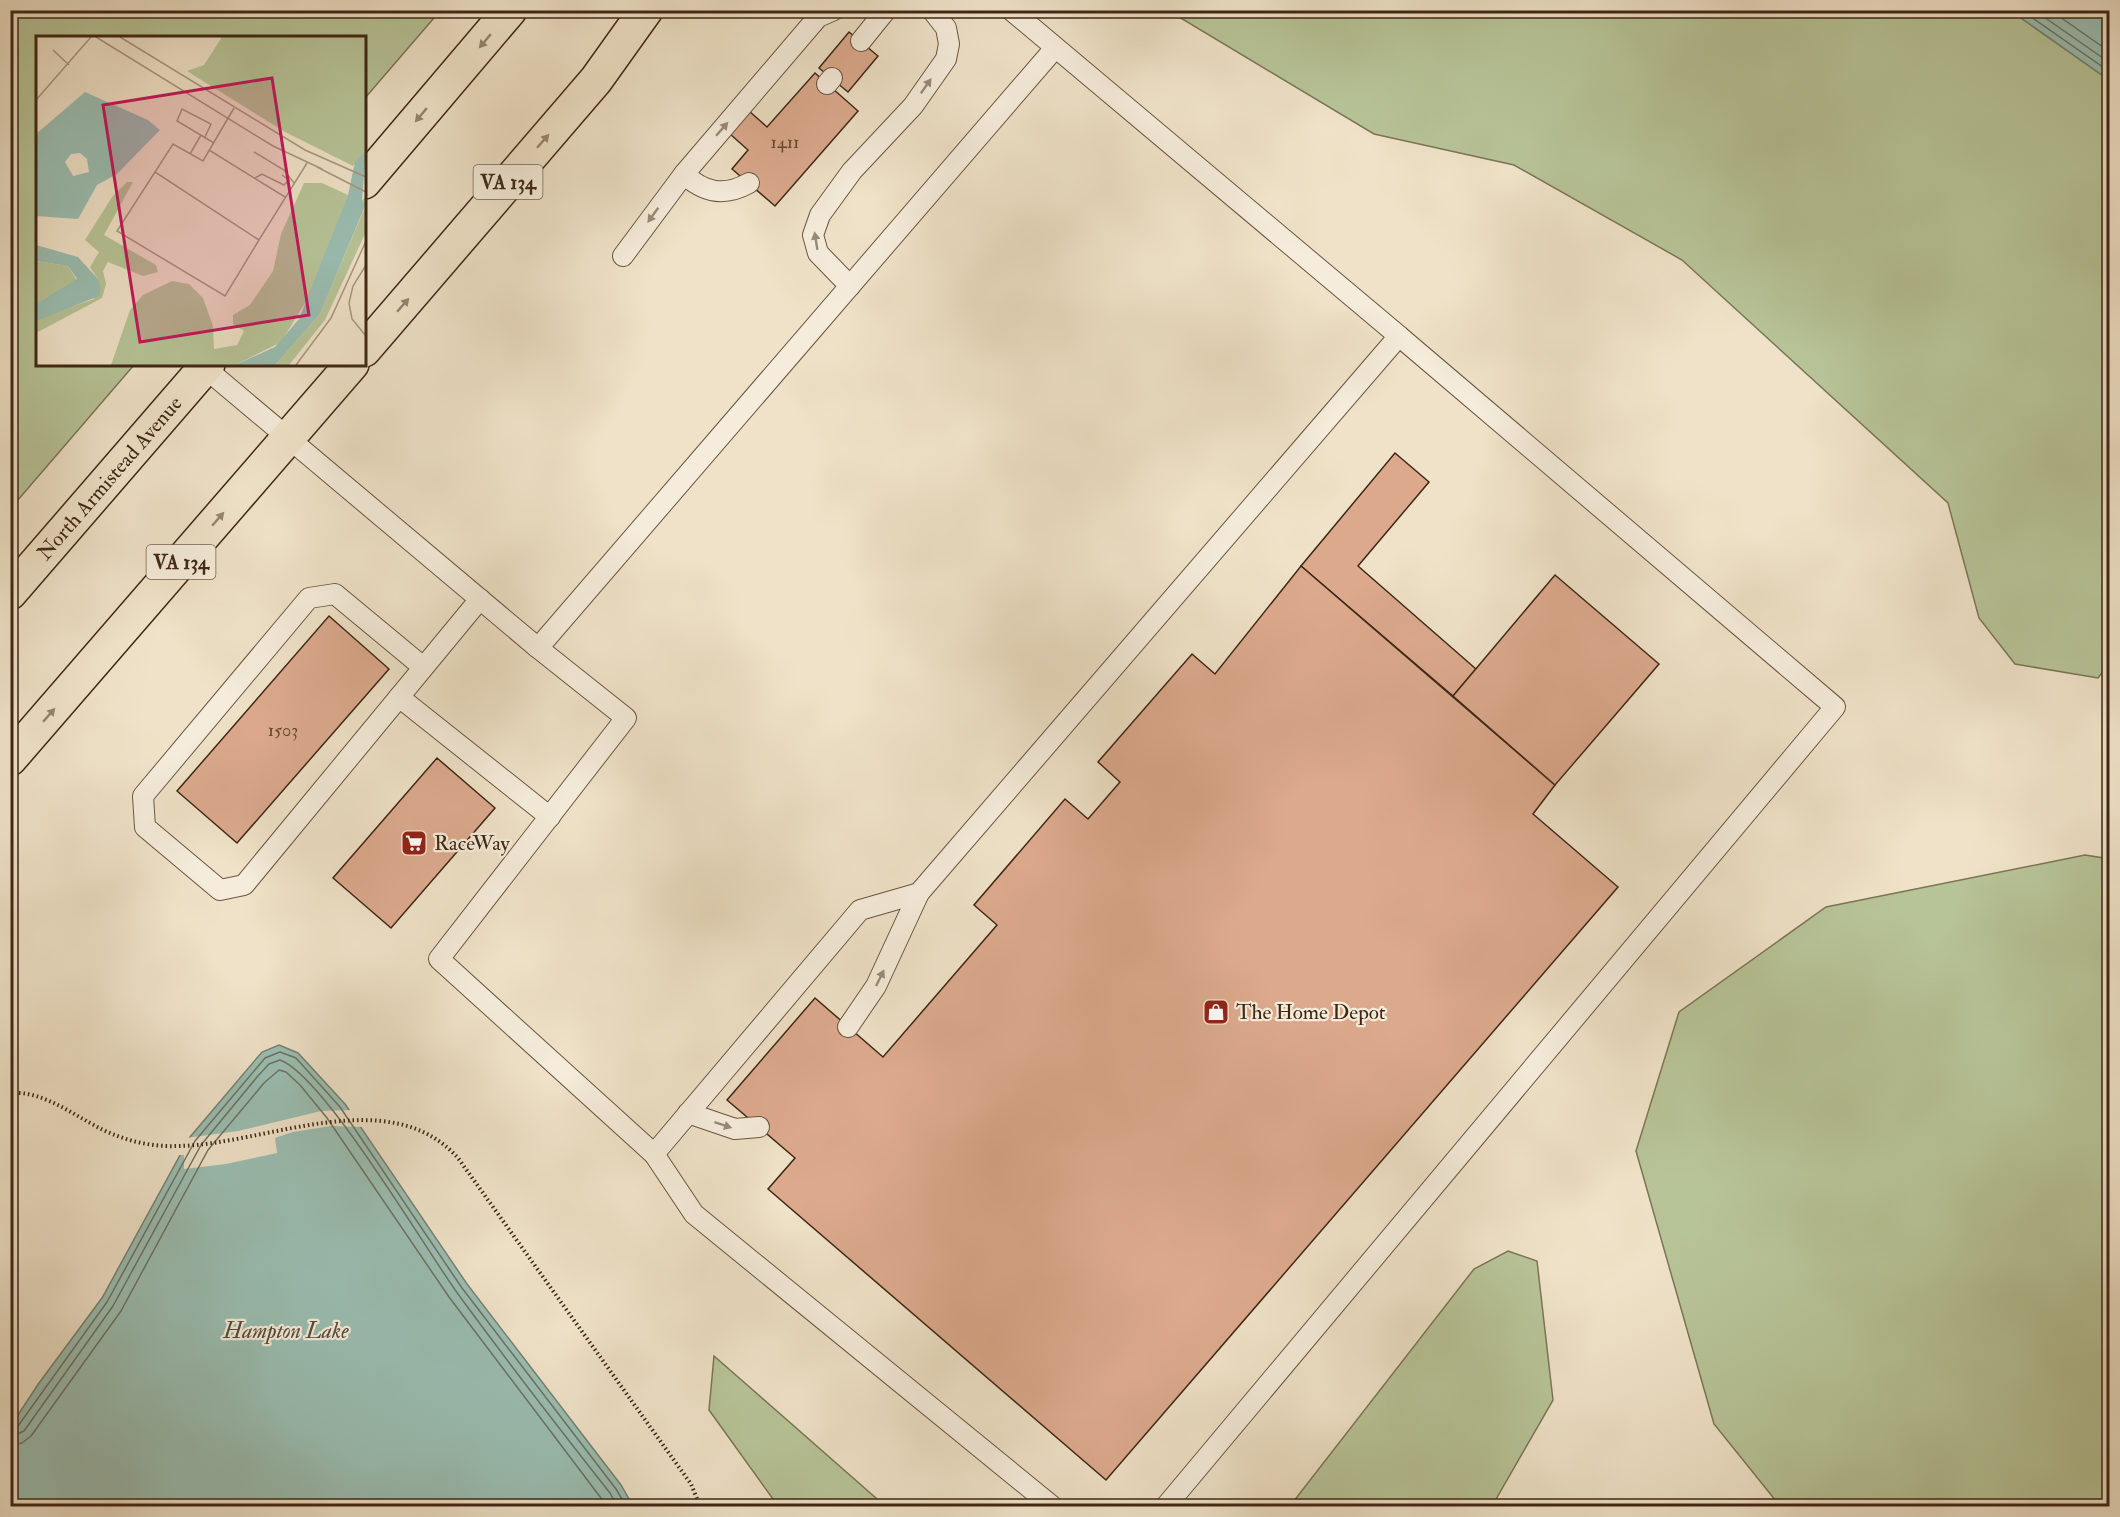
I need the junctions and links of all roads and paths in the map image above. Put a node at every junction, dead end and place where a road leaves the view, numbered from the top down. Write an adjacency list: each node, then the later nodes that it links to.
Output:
1 (510, 10): 10 (main road, one-way to 10)
2 (646, 10): 15 (main road, VA 134, one-way to 2)
3 (834, 10): 9 (lane, one-way to 3)
4 (886, 10): 7 (lane)
5 (932, 10): 13 (lane, one-way to 5)
6 (1011, 10): 8 (lane)
7 (861, 41)
8 (1055, 48): 13 (lane); 14 (lane)
9 (684, 174): 11 (lane); 12 (lane, one-way to 12)
10 (366, 180)
11 (749, 183)
12 (623, 256)
13 (850, 286): 21 (lane)
14 (1399, 336): 26 (lane); 34 (lane)
15 (366, 348)
16 (207, 366): 18 (lane); 19 (main road, North Armistead Avenue)
17 (350, 366): 18 (main road, VA 134)
18 (288, 439): 20 (lane); 24 (main road, VA 134, one-way to 18)
19 (10, 593)
20 (480, 599): 21 (lane); 22 (lane)
21 (538, 648): 25 (lane)
22 (423, 667): 23 (lane); 23 (lane)
23 (399, 698): 25 (lane)
24 (10, 759)
25 (550, 817): 31 (lane)
26 (919, 893): 27 (lane, one-way to 26); 29 (lane)
27 (848, 1026)
28 (10, 1093): 32 (path)
29 (688, 1113): 30 (lane, one-way to 30); 31 (lane)
30 (759, 1127)
31 (654, 1154): 33 (lane)
32 (700, 1506)
33 (1052, 1506)
34 (1166, 1506)

